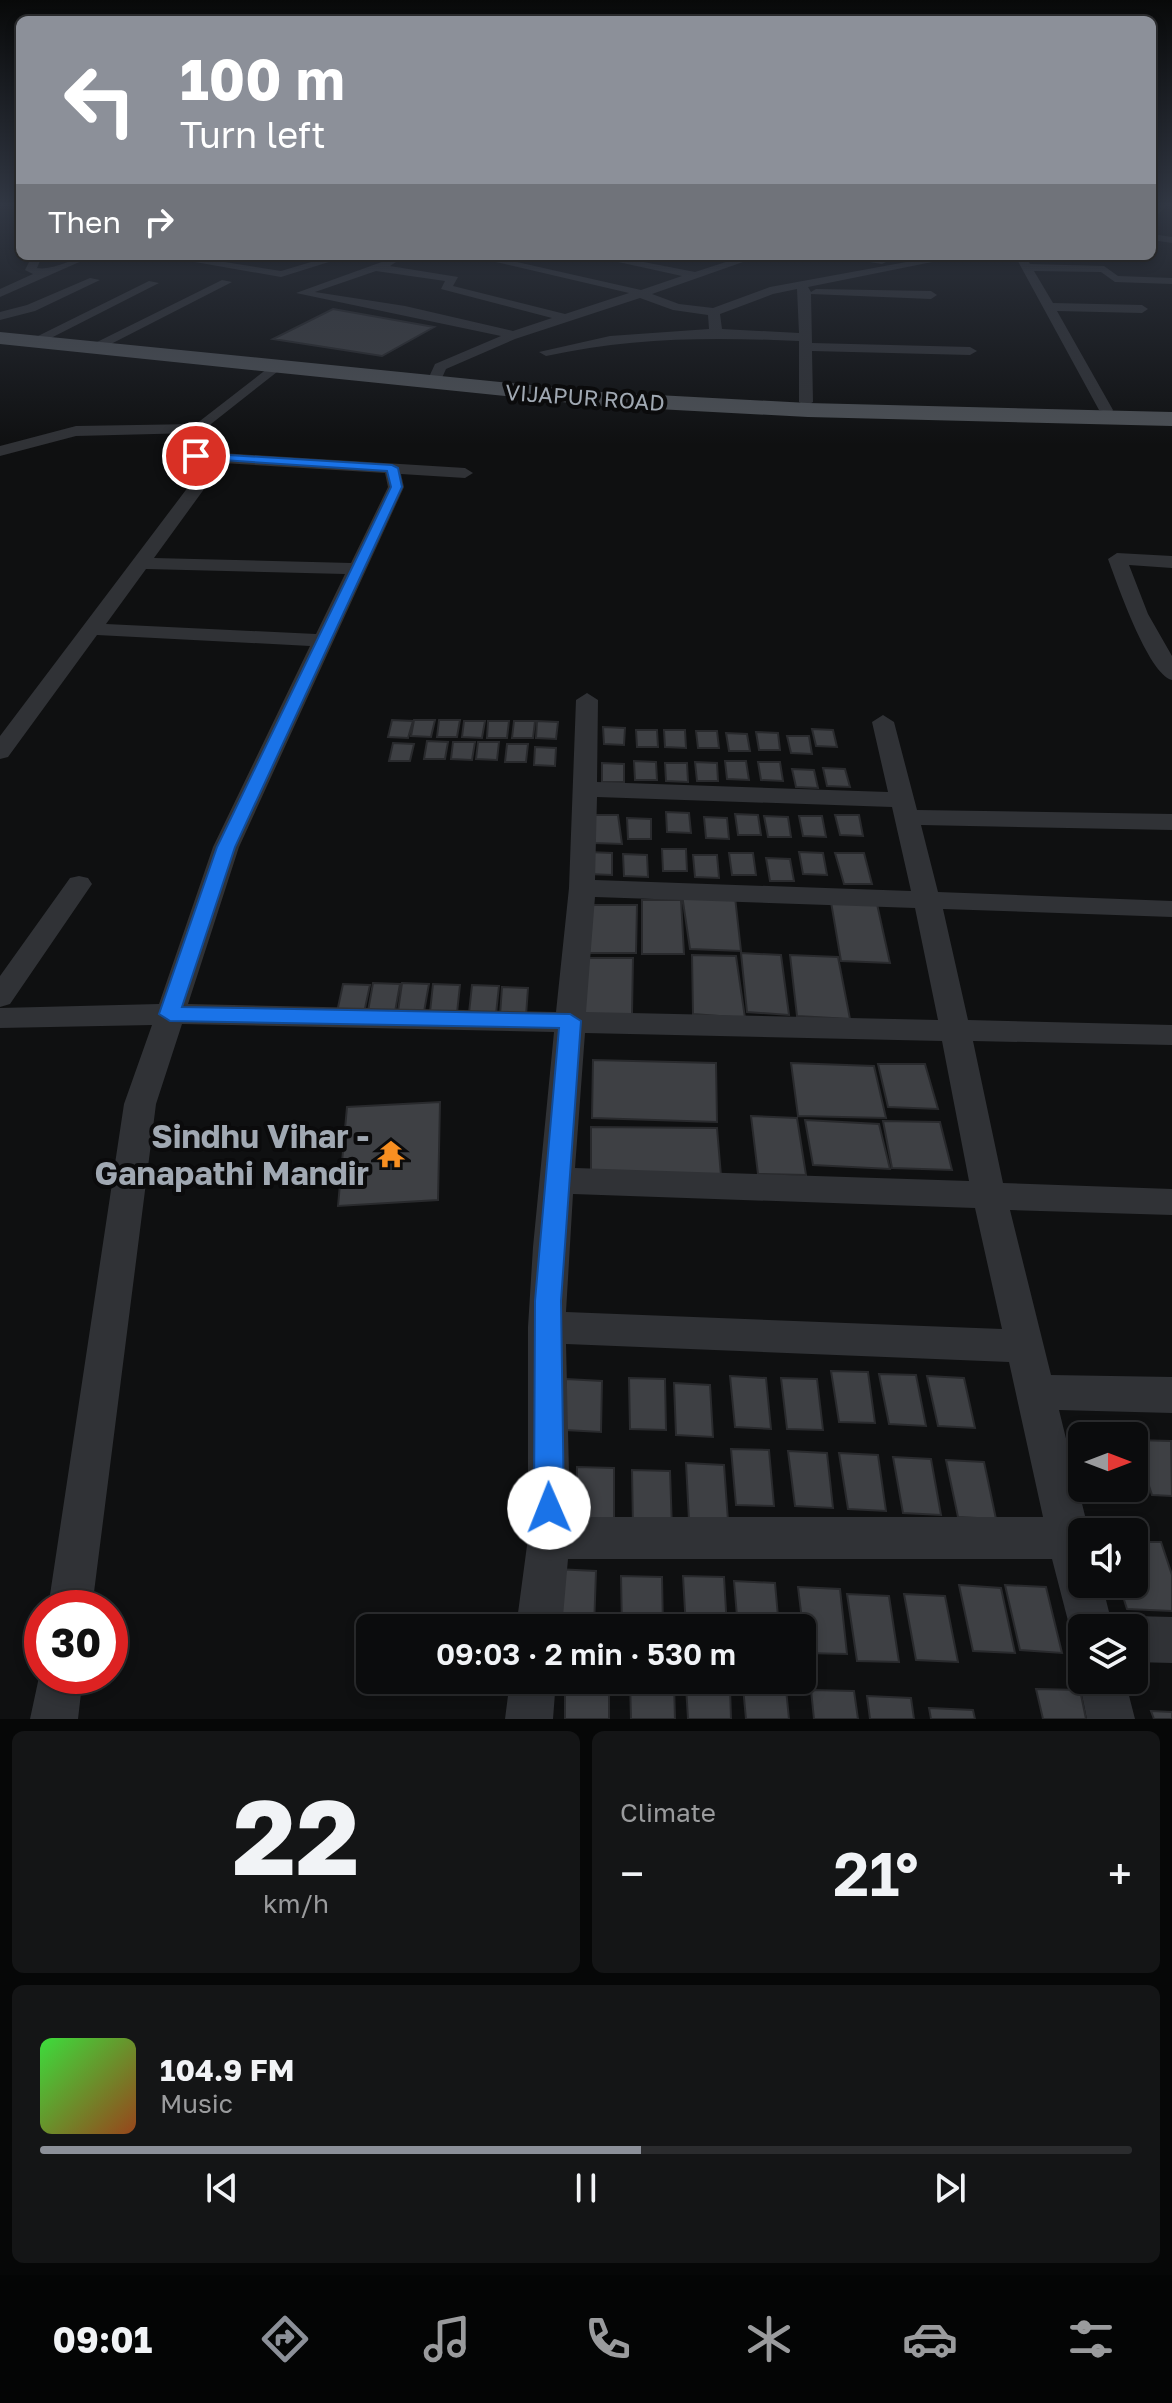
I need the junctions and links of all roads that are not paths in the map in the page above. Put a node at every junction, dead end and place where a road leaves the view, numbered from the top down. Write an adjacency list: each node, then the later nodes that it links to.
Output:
1 (82, 285): 16 (street)
2 (148, 285): 21 (street)
3 (219, 285): 23 (street)
4 (323, 285): 20 (street)
5 (447, 285): 17 (street)
6 (612, 285): 11 (street)
7 (668, 285): 11 (street)
8 (819, 285): 10 (street)
9 (1035, 285): 13 (street)
10 (803, 289): 12 (street); 15 (street); 24 (street)
11 (638, 295): 15 (street); 17 (street)
12 (931, 295)
13 (1046, 307): 14 (street); 31 (street)
14 (1142, 309)
15 (714, 312): 19 (street)
16 (0, 316)
17 (566, 318): 20 (street)
18 (0, 331): 21 (main road, VIJAPUR ROAD)
19 (716, 333): 24 (street); 25 (street)
20 (514, 335): 25 (street); 29 (street)
21 (44, 336): 23 (main road, VIJAPUR ROAD)
22 (0, 338): 28 (main road, VIJAPUR ROAD)
23 (104, 342): 29 (main road, VIJAPUR ROAD)
24 (804, 342): 26 (street); 30 (street)
25 (567, 347): 27 (street)
26 (970, 351)
27 (546, 352)
28 (272, 369): 33 (main road, VIJAPUR ROAD); 34 (street)
29 (436, 377): 30 (main road, VIJAPUR ROAD)
30 (806, 402): 31 (main road, VIJAPUR ROAD)
31 (1106, 410): 32 (main road, VIJAPUR ROAD)
32 (1172, 412)
33 (1172, 419)
34 (203, 428): 35 (street); 36 (street)
35 (0, 451)
36 (219, 457): 37 (street); 40 (street)
37 (392, 468): 38 (street); 41 (street)
38 (465, 473)
39 (1172, 562): 44 (street)
40 (141, 563): 41 (street); 42 (street)
41 (357, 569): 43 (street)
42 (92, 629): 43 (street); 47 (street)
43 (324, 640): 56 (street)
44 (1172, 674)
45 (587, 700): 48 (street)
46 (883, 722): 49 (street)
47 (0, 752)
48 (582, 789): 49 (street); 52 (street)
49 (904, 808): 50 (street); 53 (street)
50 (1172, 822)
51 (79, 884): 55 (street)
52 (582, 888): 53 (street); 58 (street)
53 (927, 903): 54 (street); 59 (street)
54 (1172, 909)
55 (0, 997)
56 (170, 1014): 57 (street); 58 (street); 70 (street)
57 (0, 1018)
58 (570, 1021): 59 (street); 61 (street)
59 (955, 1030): 60 (street); 62 (street)
60 (1172, 1035)
61 (556, 1180): 62 (street); 64 (street)
62 (990, 1197): 63 (street); 65 (street)
63 (1172, 1202)
64 (547, 1327): 65 (street); 68 (street)
65 (1025, 1346): 66 (street)
66 (1035, 1392): 67 (street); 69 (street)
67 (1172, 1395)
68 (549, 1538): 69 (street); 71 (street)
69 (1068, 1538)
70 (72, 1590)
71 (541, 1614)
72 (1148, 1639): 73 (street)
73 (1172, 1640)
74 (57, 1694): 77 (street)
75 (532, 1694): 78 (street)
76 (1105, 1694): 79 (street)
77 (54, 1719)
78 (529, 1719)
79 (1111, 1719)

